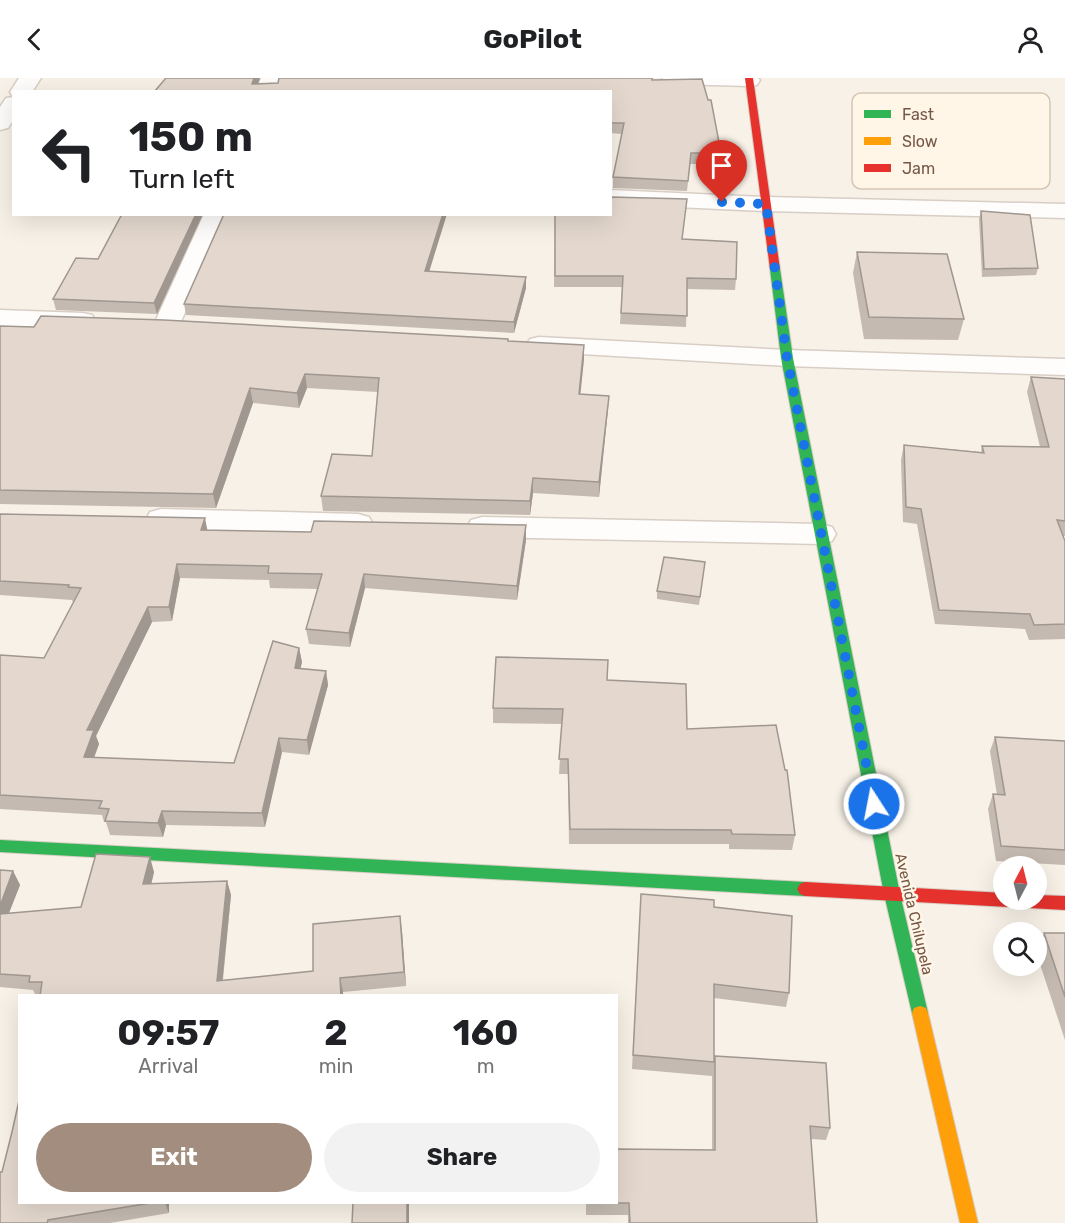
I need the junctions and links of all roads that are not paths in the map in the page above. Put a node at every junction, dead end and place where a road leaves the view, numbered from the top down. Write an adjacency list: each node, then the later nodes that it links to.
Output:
1 (673, 78): 2 (street)
2 (749, 79): 6 (street, Avenida Chilupela)
3 (12, 106): 4 (street)
4 (0, 123)
5 (612, 197): 6 (street)
6 (766, 204): 7 (street); 13 (street, Avenida Chilupela)
7 (1065, 211)
8 (215, 216): 11 (street)
9 (0, 318): 10 (street)
10 (108, 322)
11 (167, 324)
12 (513, 343): 13 (street)
13 (787, 358): 14 (street); 18 (street, Avenida Chilupela)
14 (1065, 367)
15 (131, 519): 16 (street)
16 (381, 524)
17 (452, 526): 18 (street)
18 (821, 534): 20 (street, Avenida Chilupela)
19 (0, 846): 20 (street)
20 (892, 894): 21 (street); 22 (street, Avenida Chilupela)
21 (1065, 903)
22 (969, 1223)

